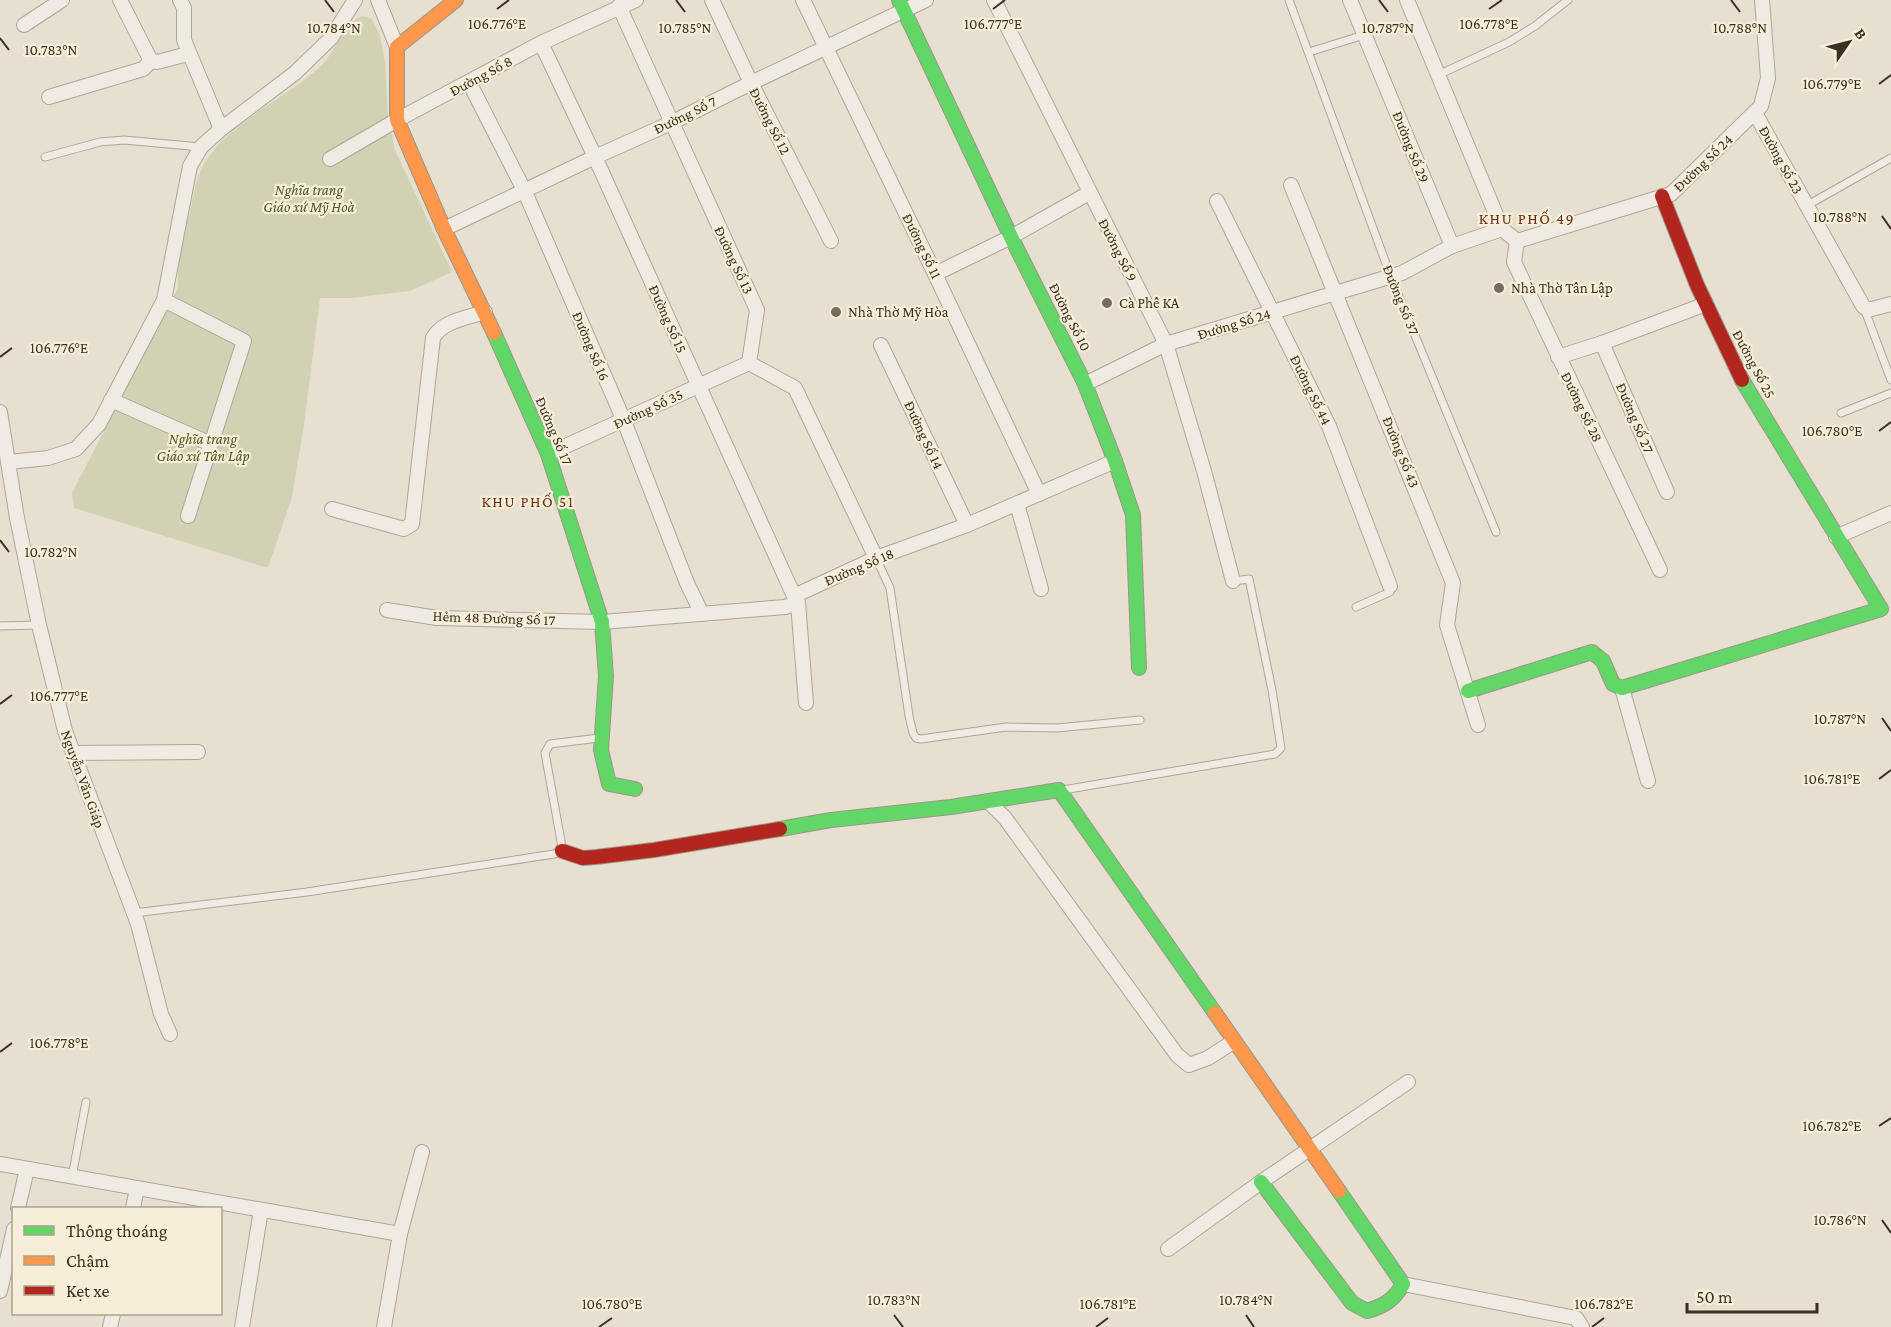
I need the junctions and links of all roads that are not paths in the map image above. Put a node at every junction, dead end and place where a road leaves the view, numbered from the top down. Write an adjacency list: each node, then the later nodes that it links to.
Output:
1 (62, 0): 19 (street)
2 (120, 0): 26 (street)
3 (180, 0): 25 (street)
4 (355, 0): 34 (street)
5 (378, 0): 22 (street)
6 (456, 0): 22 (street)
7 (636, 0): 18 (street, Đường Số 8)
8 (712, 0): 29 (street, Đường Số 12)
9 (804, 0): 23 (street, Đường Số 11)
10 (926, 0): 17 (street, Đường Số 7)
11 (994, 0): 42 (street, Đường Số 9)
12 (1289, 0): 24 (lane, Đường Số 37)
13 (1350, 0): 20 (street, Đường Số 29)
14 (1407, 0): 27 (street)
15 (1568, 0): 27 (lane)
16 (1762, 0): 31 (street, Đường Số 24)
17 (901, 5): 23 (street, Đường Số 7); 48 (street, Đường Số 10)
18 (619, 6): 21 (street, Đường Số 8); 33 (street, Đường Số 13)
19 (24, 25)
20 (1364, 35): 24 (lane); 51 (street, Đường Số 29)
21 (541, 44): 28 (street, Đường Số 8); 37 (street, Đường Số 15)
22 (397, 47): 32 (street)
23 (826, 48): 29 (street, Đường Số 7); 52 (street, Đường Số 11)
24 (1309, 52): 53 (lane, Đường Số 37)
25 (188, 54): 26 (street); 34 (street)
26 (151, 62): 30 (street)
27 (1438, 75): 47 (street)
28 (469, 82): 32 (street, Đường Số 8); 41 (street, Đường Số 16)
29 (750, 83): 33 (street, Đường Số 7); 49 (street, Đường Số 12)
30 (49, 97)
31 (1755, 112): 43 (street, Đường Số 24); 45 (street, Đường Số 23)
32 (397, 120): 39 (street, Đường Số 8); 46 (street, Đường Số 17)
33 (671, 123): 37 (street, Đường Số 7); 65 (street, Đường Số 13)
34 (221, 129): 35 (street)
35 (201, 147): 36 (lane); 55 (street)
36 (45, 157)
37 (595, 157): 41 (street, Đường Số 7); 68 (street, Đường Số 15)
38 (1891, 158): 45 (lane)
39 (330, 159)
40 (1291, 185): 54 (street, Đường Số 43)
41 (525, 192): 46 (street, Đường Số 7); 73 (street, Đường Số 16)
42 (1089, 193): 48 (street); 62 (street, Đường Số 9)
43 (1662, 196): 50 (street, Đường Số 24); 56 (street, Đường Số 25)
44 (1217, 201): 60 (street, Đường Số 44)
45 (1806, 206): 58 (street, Đường Số 23)
46 (444, 229): 59 (street, Đường Số 17)
47 (1502, 230): 50 (street); 51 (street)
48 (1011, 237): 52 (street); 67 (street, Đường Số 10)
49 (831, 241)
50 (1517, 242): 64 (street, Đường Số 28)
51 (1452, 246): 53 (street, Đường Số 24)
52 (936, 273): 79 (street, Đường Số 11)
53 (1391, 277): 54 (street, Đường Số 24); 85 (lane, Đường Số 37)
54 (1335, 294): 60 (street, Đường Số 24); 101 (street, Đường Số 43)
55 (164, 300): 70 (street); 74 (street)
56 (1706, 304): 61 (street); 86 (street, Đường Số 25)
57 (1891, 304): 58 (street)
58 (1863, 306): 66 (lane)
59 (485, 312): 75 (street, Đường Số 17); 81 (street)
60 (1274, 313): 62 (street, Đường Số 24); 90 (street, Đường Số 44)
61 (1602, 343): 64 (street); 78 (street, Đường Số 27)
62 (1166, 344): 67 (street, Đường Số 24); 89 (street, Đường Số 9)
63 (881, 345): 84 (street, Đường Số 14)
64 (1558, 357): 88 (street, Đường Số 28)
65 (749, 363): 68 (street, Đường Số 35); 87 (street)
66 (1891, 380)
67 (1085, 384): 76 (street, Đường Số 10)
68 (698, 386): 73 (street, Đường Số 35); 92 (street, Đường Số 15)
69 (1891, 393): 72 (lane)
70 (111, 400): 74 (street); 77 (street)
71 (0, 412): 77 (street, Nguyễn Văn Giáp)
72 (1841, 413)
73 (624, 421): 75 (street, Đường Số 35); 95 (street, Đường Số 16)
74 (211, 444): 83 (street)
75 (548, 454): 96 (street, Đường Số 17)
76 (1115, 461): 79 (street, Đường Số 18); 99 (street, Đường Số 10)
77 (9, 462): 97 (street, Nguyễn Văn Giáp)
78 (1667, 492)
79 (1039, 494): 80 (street, Đường Số 18)
80 (1017, 504): 84 (street, Đường Số 18); 91 (street)
81 (332, 509)
82 (1891, 513): 86 (street)
83 (188, 516)
84 (967, 525): 87 (street, Đường Số 18)
85 (1496, 532)
86 (1836, 537): 100 (street, Đường Số 25)
87 (876, 558): 92 (street, Đường Số 18); 103 (lane)
88 (1660, 570)
89 (1233, 581): 110 (lane)
90 (1390, 586): 93 (lane)
91 (1041, 589)
92 (796, 599): 95 (street, Đường Số 18); 102 (street, Đường Số 15)
93 (1356, 607)
94 (387, 610): 96 (street, Hẻm 48 Đường Số 17)
95 (702, 614): 96 (street, Đường Số 18)
96 (602, 622): 105 (street, Đường Số 17)
97 (39, 625): 98 (lane); 107 (street, Nguyễn Văn Giáp)
98 (0, 627)
99 (1140, 668)
100 (1622, 688): 101 (street); 108 (street)
101 (1468, 691): 104 (street, Đường Số 43)
102 (806, 703)
103 (1140, 720)
104 (1478, 725)
105 (602, 738): 109 (street, Đường Số 17); 112 (lane)
106 (198, 752): 107 (street)
107 (73, 753): 113 (street, Nguyễn Văn Giáp)
108 (1648, 781)
109 (635, 789)
110 (1059, 790): 111 (street); 115 (street)
111 (988, 801): 112 (street); 115 (street)
112 (562, 852): 113 (lane)
113 (134, 913): 114 (street, Nguyễn Văn Giáp)
114 (170, 1034)
115 (1233, 1042): 118 (street)
116 (1408, 1082): 118 (street)
117 (86, 1102): 122 (lane)
118 (1310, 1148): 123 (street); 131 (street)
119 (422, 1152): 128 (street)
120 (0, 1164): 121 (street)
121 (27, 1169): 122 (street); 125 (street)
122 (72, 1177): 124 (street)
123 (1261, 1182): 130 (street); 131 (street)
124 (137, 1188): 126 (street); 127 (street)
125 (18, 1207)
126 (133, 1207)
127 (261, 1210): 128 (street); 133 (street)
128 (400, 1234): 134 (street)
129 (12, 1238): 132 (street)
130 (1168, 1249)
131 (1403, 1284): 135 (street)
132 (0, 1291)
133 (242, 1327)
134 (384, 1327)
135 (1581, 1327)

